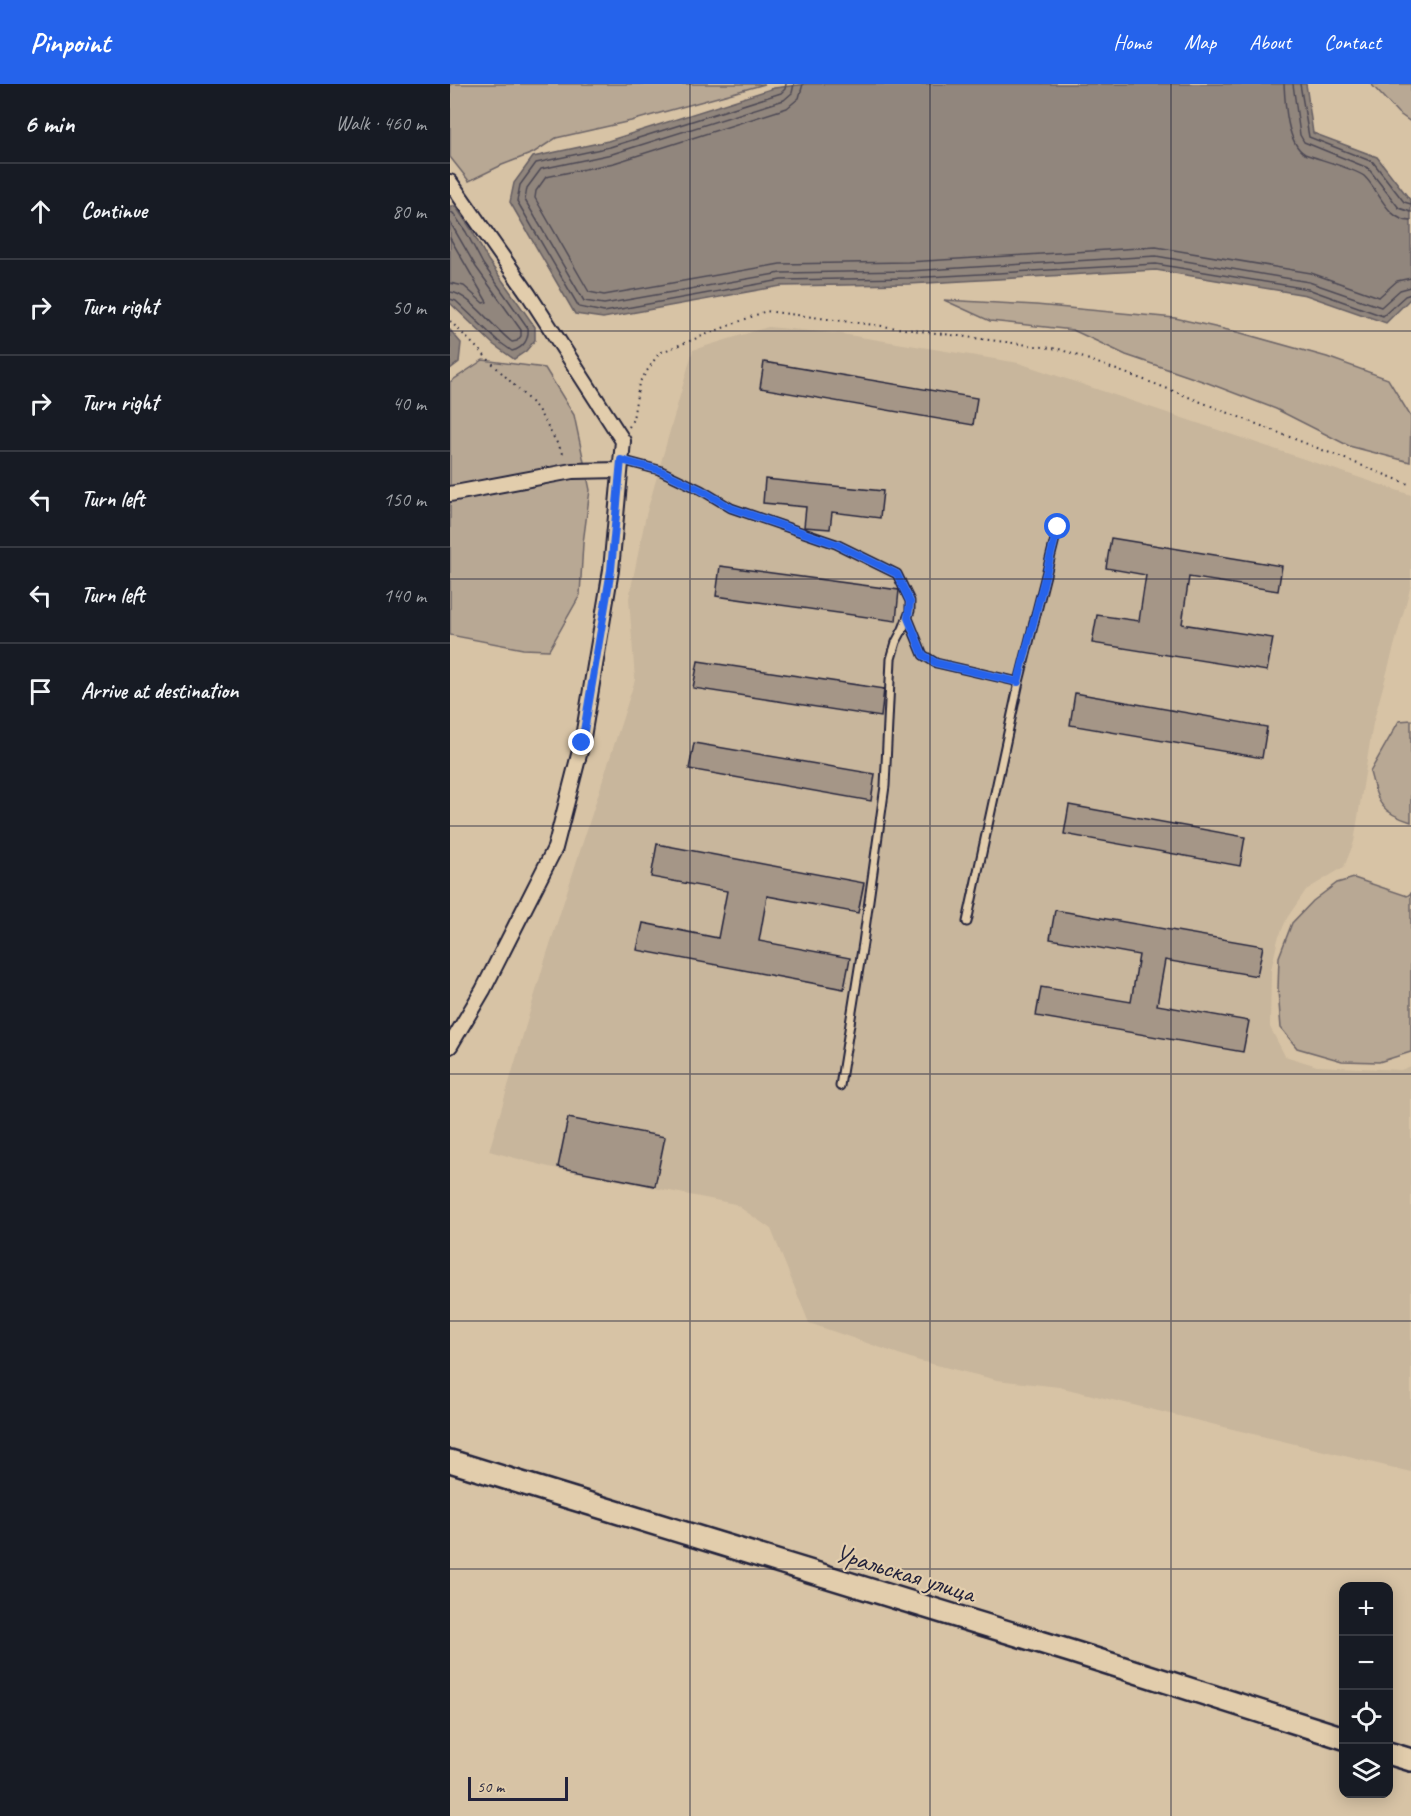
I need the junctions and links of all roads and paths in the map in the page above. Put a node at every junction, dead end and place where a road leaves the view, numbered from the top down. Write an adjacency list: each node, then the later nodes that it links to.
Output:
1 (450, 182): 3 (street)
2 (450, 321): 5 (path)
3 (623, 441): 4 (street); 6 (path)
4 (621, 465): 5 (street); 9 (lane); 12 (street)
5 (572, 471): 7 (street)
6 (1411, 485)
7 (450, 494)
8 (1058, 527): 10 (lane)
9 (908, 618): 10 (lane); 13 (lane)
10 (1018, 682): 11 (lane)
11 (967, 922)
12 (450, 1046)
13 (840, 1086)
14 (450, 1461): 15 (main road, Уральская улица)
15 (1339, 1736)
16 (1393, 1754): 17 (main road)
17 (1411, 1760)

